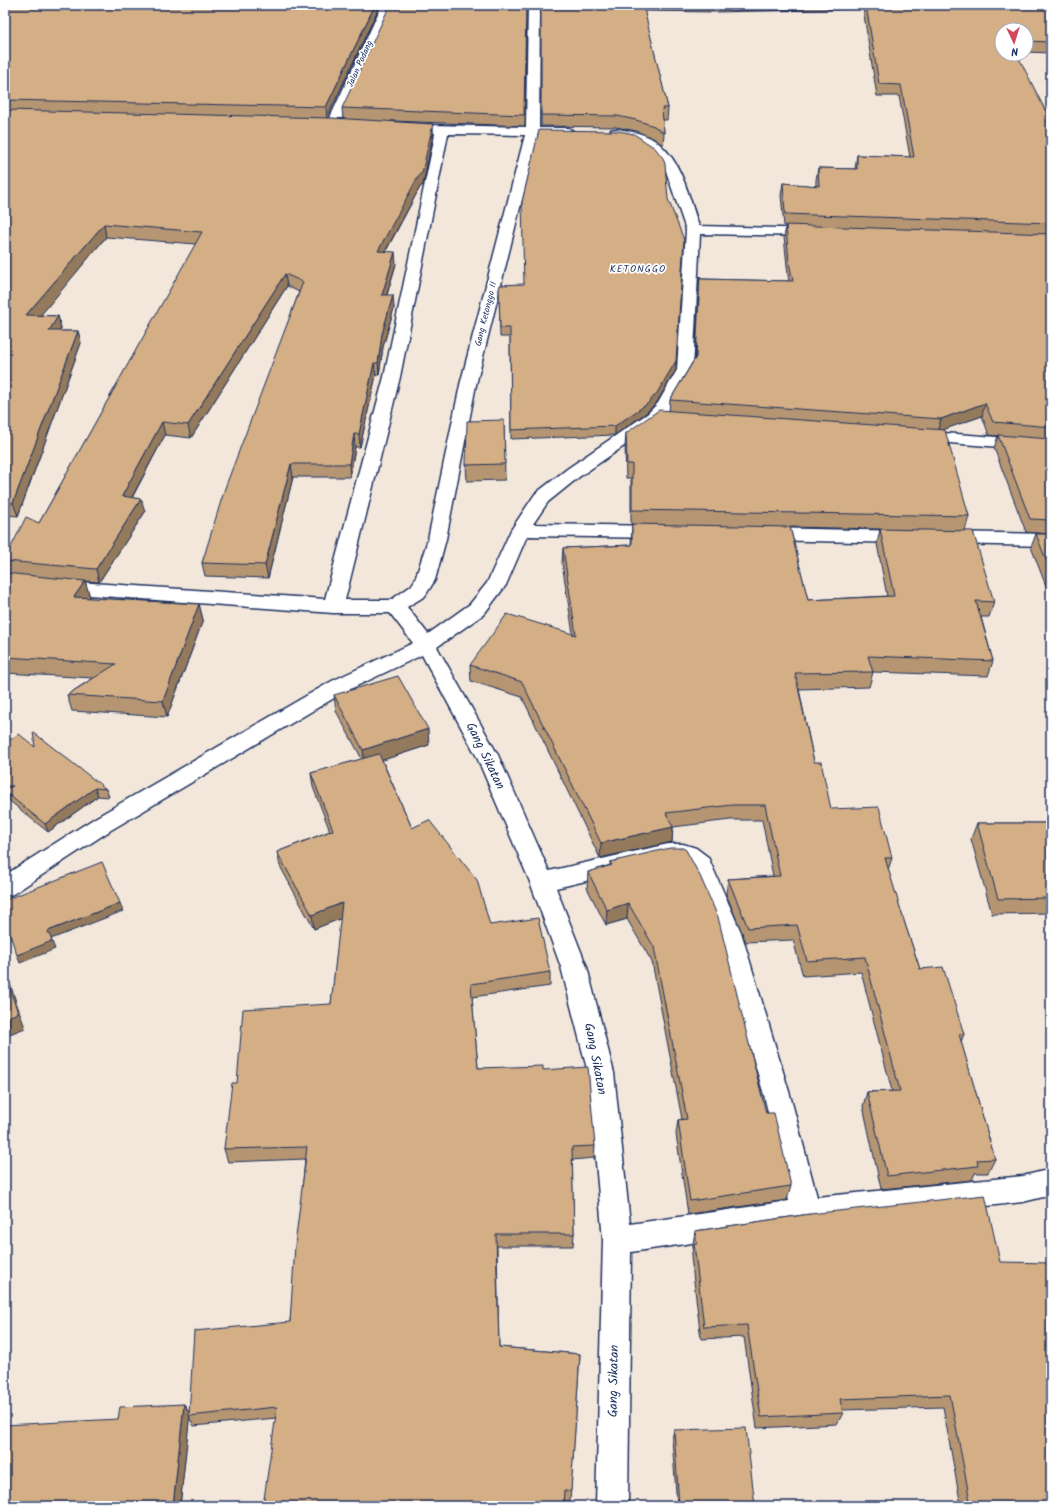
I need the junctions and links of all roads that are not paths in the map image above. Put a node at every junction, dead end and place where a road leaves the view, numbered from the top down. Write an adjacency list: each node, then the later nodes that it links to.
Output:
1 (388, 5): 3 (street, Jalan Podang)
2 (534, 5): 6 (street, Gang Ketonggo II)
3 (333, 124)
4 (411, 128): 5 (street)
5 (442, 130): 6 (street); 18 (street)
6 (532, 132): 7 (street); 19 (street, Gang Ketonggo II)
7 (693, 230): 8 (street); 9 (street)
8 (827, 233)
9 (653, 418): 10 (street); 13 (street)
10 (677, 419)
11 (900, 435): 12 (street)
12 (1051, 446)
13 (520, 530): 14 (street); 20 (street)
14 (679, 533)
15 (742, 534): 16 (street)
16 (1051, 540)
17 (5, 581): 18 (street)
18 (333, 606): 19 (street)
19 (395, 606): 20 (street, Gang Sikatan)
20 (426, 645): 21 (street, Gang Sikatan); 22 (street)
21 (542, 882): 24 (street); 25 (street, Gang Sikatan)
22 (5, 887)
23 (1051, 1182): 24 (street)
24 (806, 1212): 25 (street)
25 (616, 1240): 26 (street, Gang Sikatan)
26 (612, 1506)

